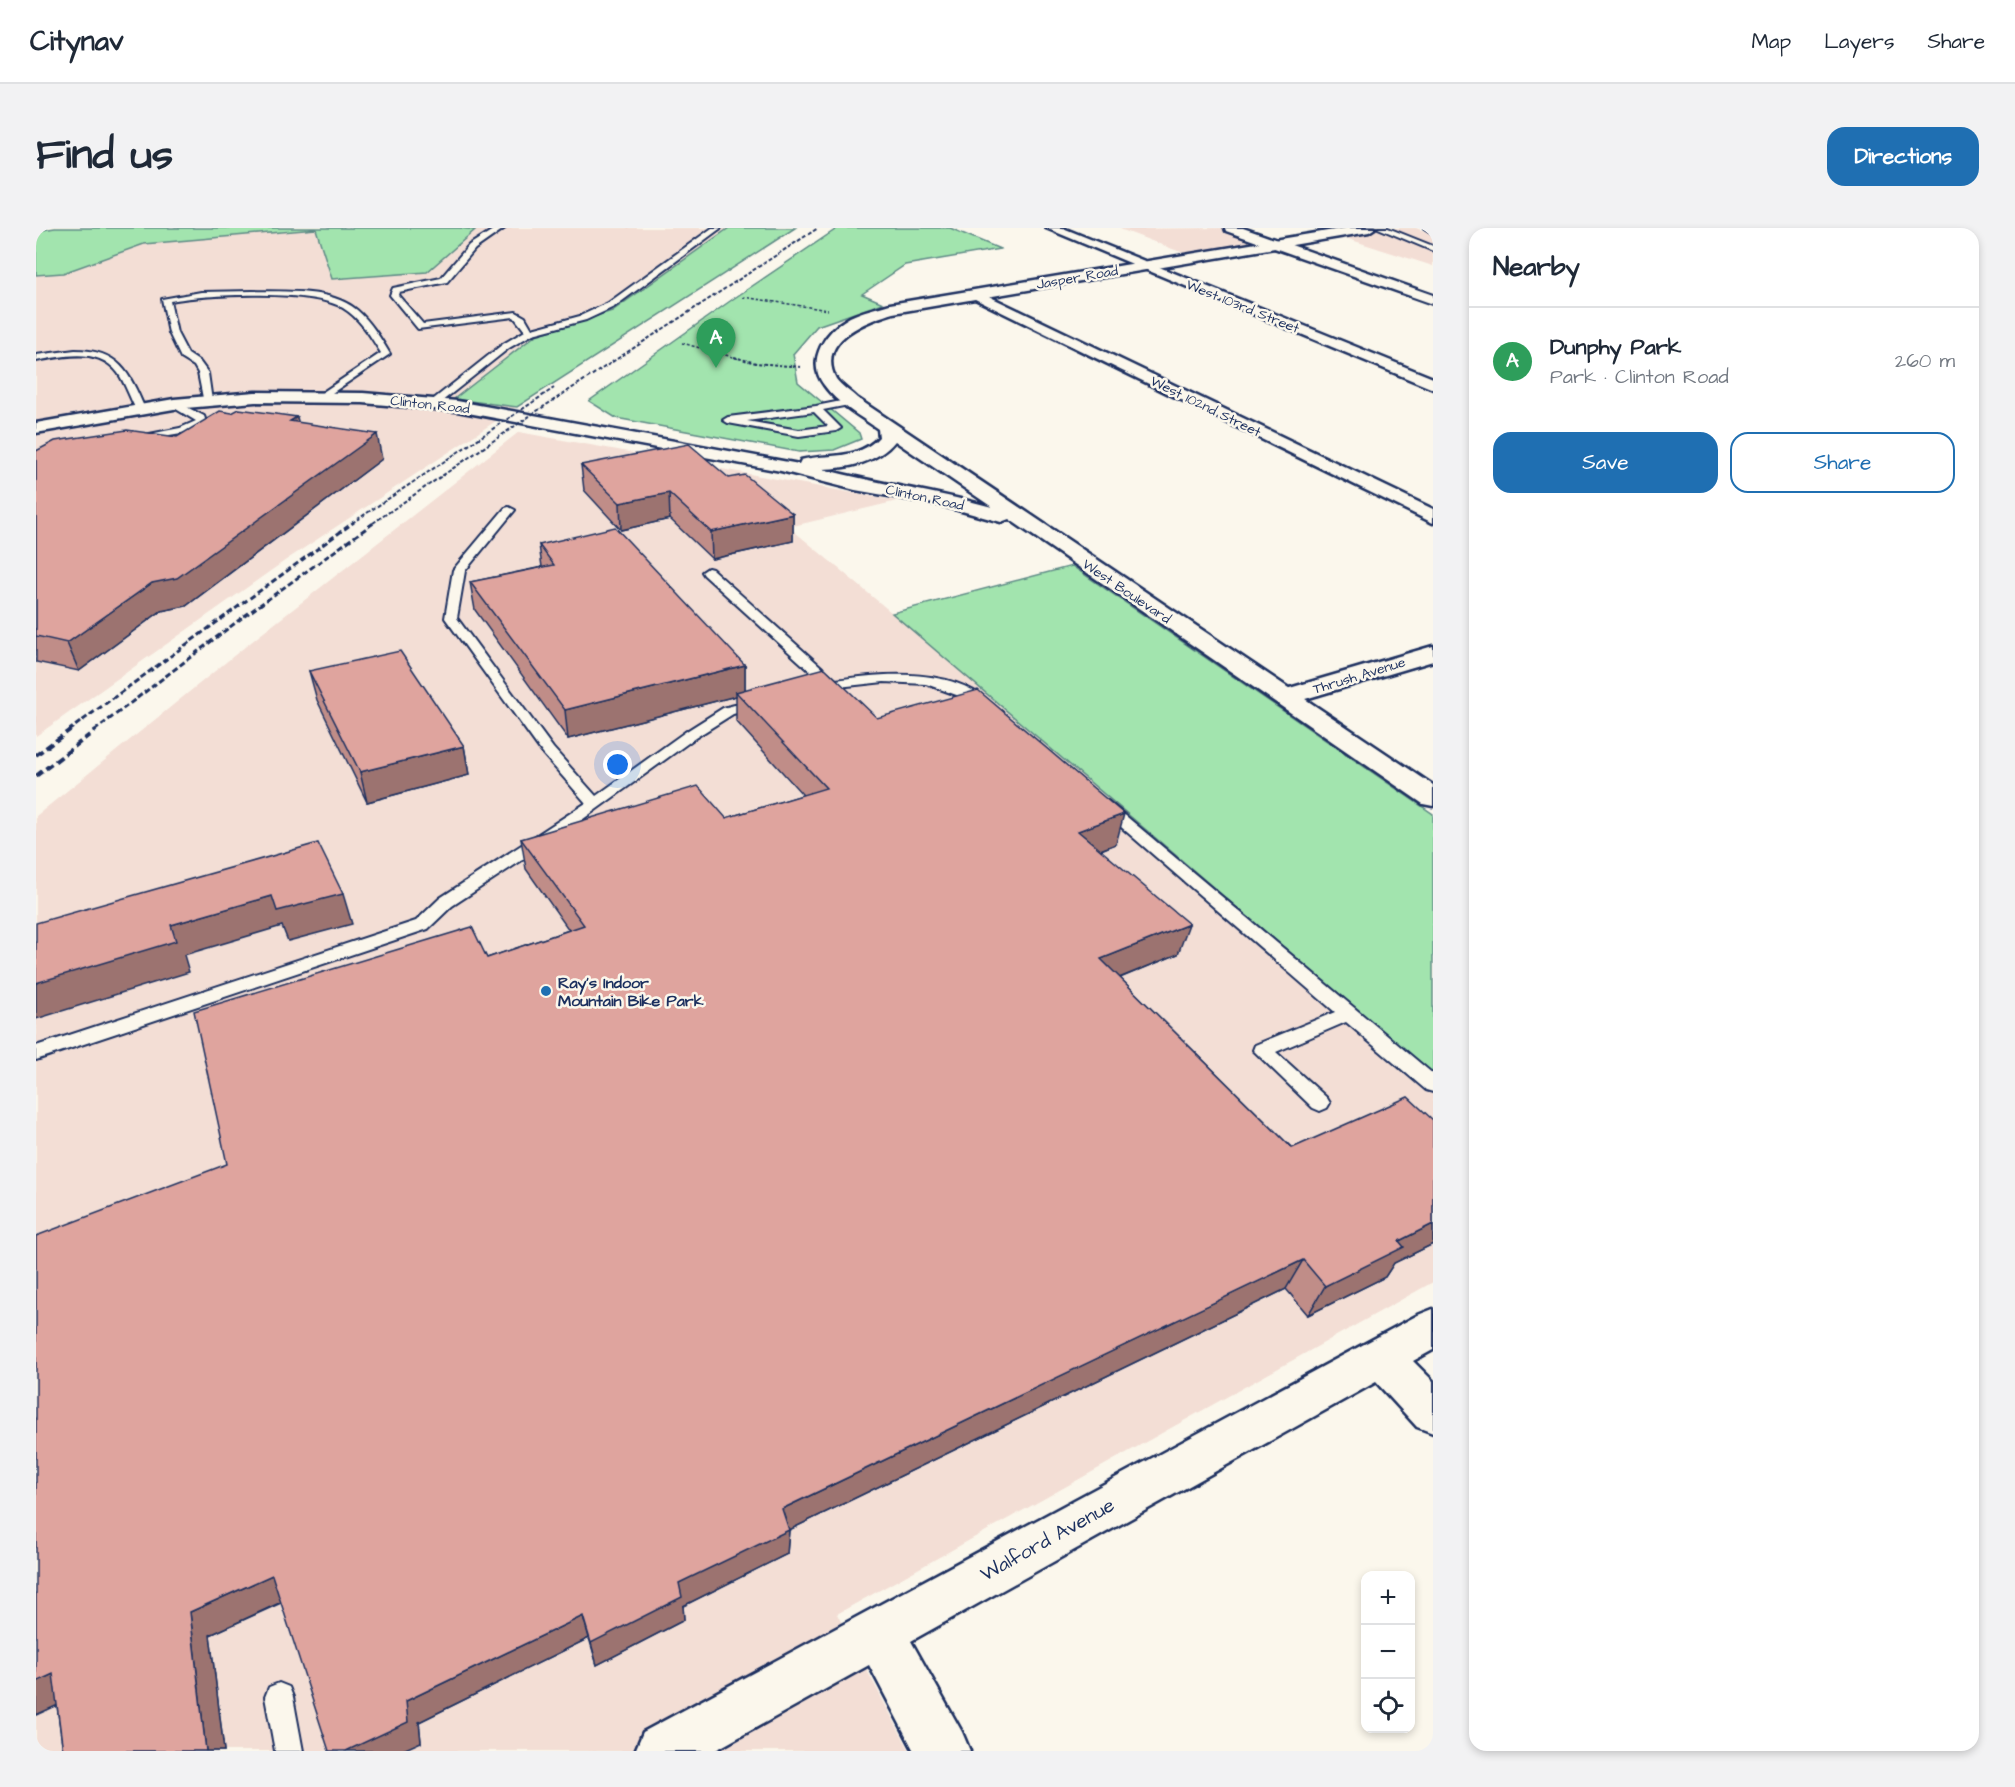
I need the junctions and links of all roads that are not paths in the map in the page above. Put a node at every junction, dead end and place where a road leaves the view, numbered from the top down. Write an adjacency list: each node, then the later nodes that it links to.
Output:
1 (501, 228): 12 (lane)
2 (717, 228): 12 (lane)
3 (1052, 228): 9 (street, West 103rd Street)
4 (1231, 228): 7 (street)
5 (1369, 228): 7 (street, Jasper Road)
6 (1382, 228): 8 (lane)
7 (1277, 244): 9 (street, Jasper Road); 11 (street)
8 (1433, 249)
9 (1145, 266): 10 (street, Jasper Road); 15 (street, West 103rd Street)
10 (978, 294): 14 (street, Jasper Road); 32 (street, West 102nd Street)
11 (1433, 300)
12 (530, 332): 20 (lane)
13 (36, 358): 21 (lane)
14 (827, 377): 18 (street, West Boulevard)
15 (1433, 384)
16 (323, 396): 17 (street, Clinton Road); 17 (lane); 20 (street, Clinton Road)
17 (207, 401): 19 (street, Clinton Road)
18 (851, 402): 22 (lane); 25 (street, West Boulevard)
19 (174, 404): 21 (street, Clinton Road); 23 (lane)
20 (433, 404): 28 (street, Clinton Road)
21 (140, 409): 26 (street, Clinton Road)
22 (816, 409): 22 (lane)
23 (201, 421): 24 (lane); 27 (lane)
24 (212, 423)
25 (887, 426): 28 (street); 30 (street, West Boulevard)
26 (36, 428)
27 (122, 442)
28 (782, 465): 29 (street, Clinton Road)
29 (949, 495): 30 (street, Clinton Road); 33 (street, Clinton Road)
30 (994, 500): 33 (street, West Boulevard)
31 (509, 510): 43 (lane)
32 (1433, 517)
33 (1029, 524): 38 (street, West Boulevard)
34 (708, 572): 36 (lane)
35 (1433, 653): 38 (street, Thrush Avenue)
36 (832, 684): 37 (lane); 40 (lane)
37 (800, 693)
38 (1285, 697): 42 (street, West Boulevard)
39 (769, 701): 43 (lane)
40 (997, 716)
41 (1094, 796): 44 (lane)
42 (1433, 798)
43 (595, 804): 45 (lane)
44 (1349, 1013): 46 (lane); 47 (lane)
45 (36, 1053)
46 (1433, 1085)
47 (1320, 1103)
48 (1433, 1328): 49 (street, Walford Avenue)
49 (1382, 1358): 50 (street); 51 (street, Walford Avenue)
50 (1433, 1412)
51 (878, 1631): 54 (street, Walford Avenue); 55 (street)
52 (279, 1697): 53 (lane)
53 (289, 1751)
54 (662, 1751)
55 (943, 1751)

